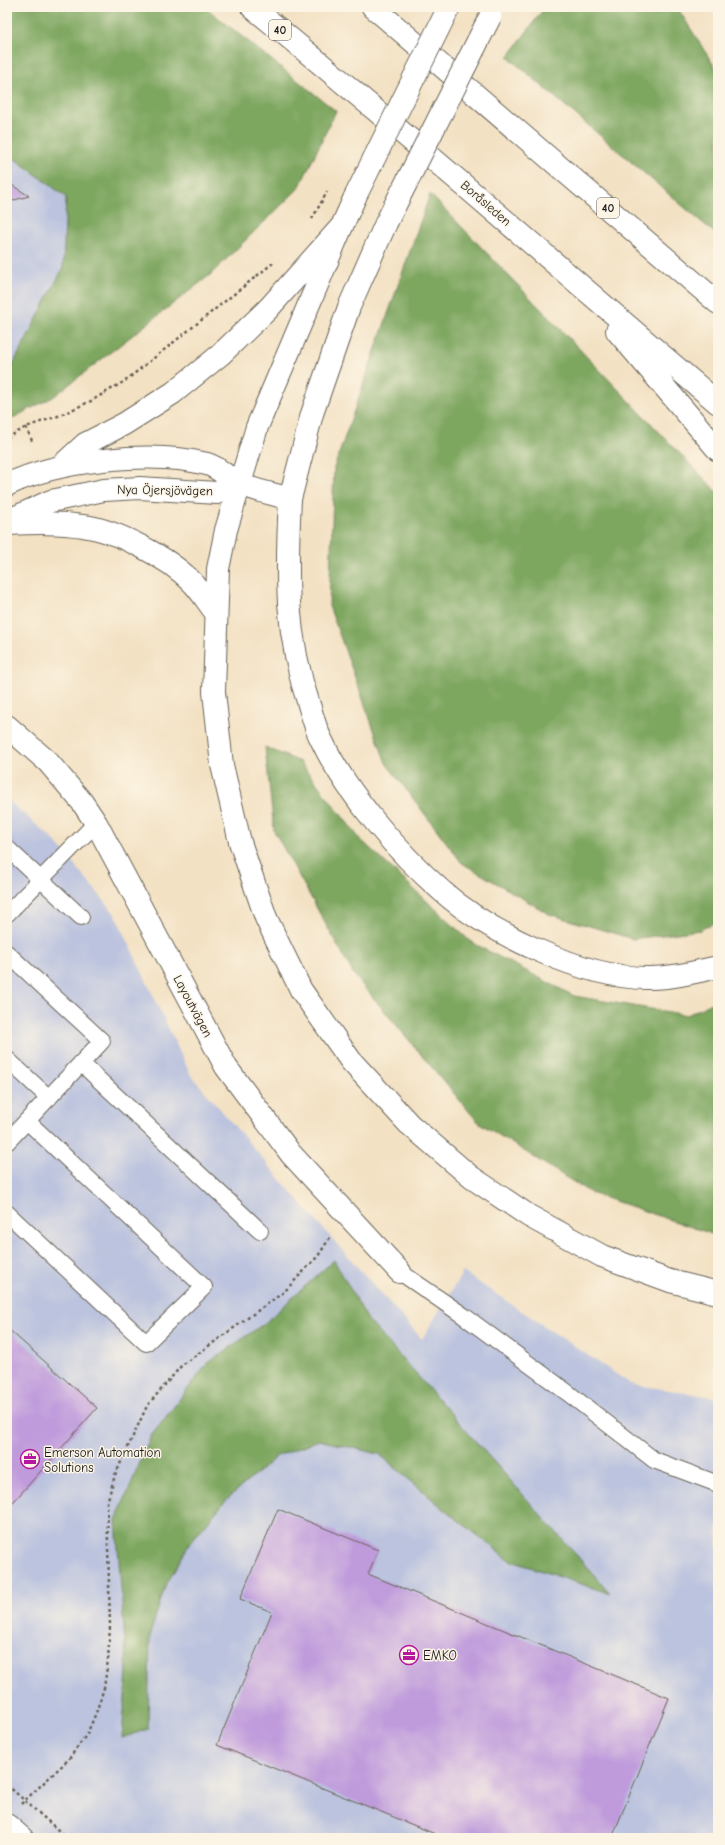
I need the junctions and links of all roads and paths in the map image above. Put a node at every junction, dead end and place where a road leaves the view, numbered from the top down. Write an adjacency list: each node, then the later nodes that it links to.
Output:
1 (252, 7): 9 (main road, Boråsleden / 40)
2 (373, 7): 10 (main road, 40)
3 (449, 7): 7 (main road, bridge)
4 (493, 12): 19 (main road, bridge)
5 (330, 187): 6 (path)
6 (309, 224)
7 (342, 226): 16 (main road, Nya Öjersjövägen); 17 (main road)
8 (273, 262): 12 (path)
9 (576, 283): 11 (main road, Boråsleden / 40); 15 (main road)
10 (718, 303)
11 (718, 403)
12 (26, 427): 13 (path); 14 (path)
13 (7, 438)
14 (34, 442)
15 (718, 450)
16 (61, 466): 17 (main road, Nya Öjersjövägen); 18 (main road, Nya Öjersjövägen)
17 (238, 483): 19 (main road); 20 (main road, Nya Öjersjövägen); 21 (main road)
18 (7, 485)
19 (290, 499): 29 (main road)
20 (7, 523): 21 (main road)
21 (216, 613): 39 (main road)
22 (7, 726): 23 (main road, Layoutvägen)
23 (96, 823): 25 (lane); 35 (main road, Layoutvägen)
24 (7, 848): 25 (lane)
25 (41, 880): 26 (lane); 27 (lane)
26 (7, 914)
27 (80, 917)
28 (7, 953): 31 (lane)
29 (718, 967)
30 (7, 1059): 32 (lane)
31 (81, 1064): 32 (lane); 37 (lane)
32 (49, 1098): 33 (lane)
33 (27, 1121): 34 (lane); 36 (lane)
34 (7, 1142)
35 (341, 1209): 38 (main road, Layoutvägen); 42 (path)
36 (7, 1213)
37 (260, 1231)
38 (400, 1272): 40 (lane)
39 (718, 1292)
40 (718, 1484)
41 (7, 1784): 42 (path)
42 (24, 1801): 43 (path); 46 (path)
43 (20, 1805)
44 (7, 1825): 45 (main road)
45 (22, 1838)
46 (66, 1838)

